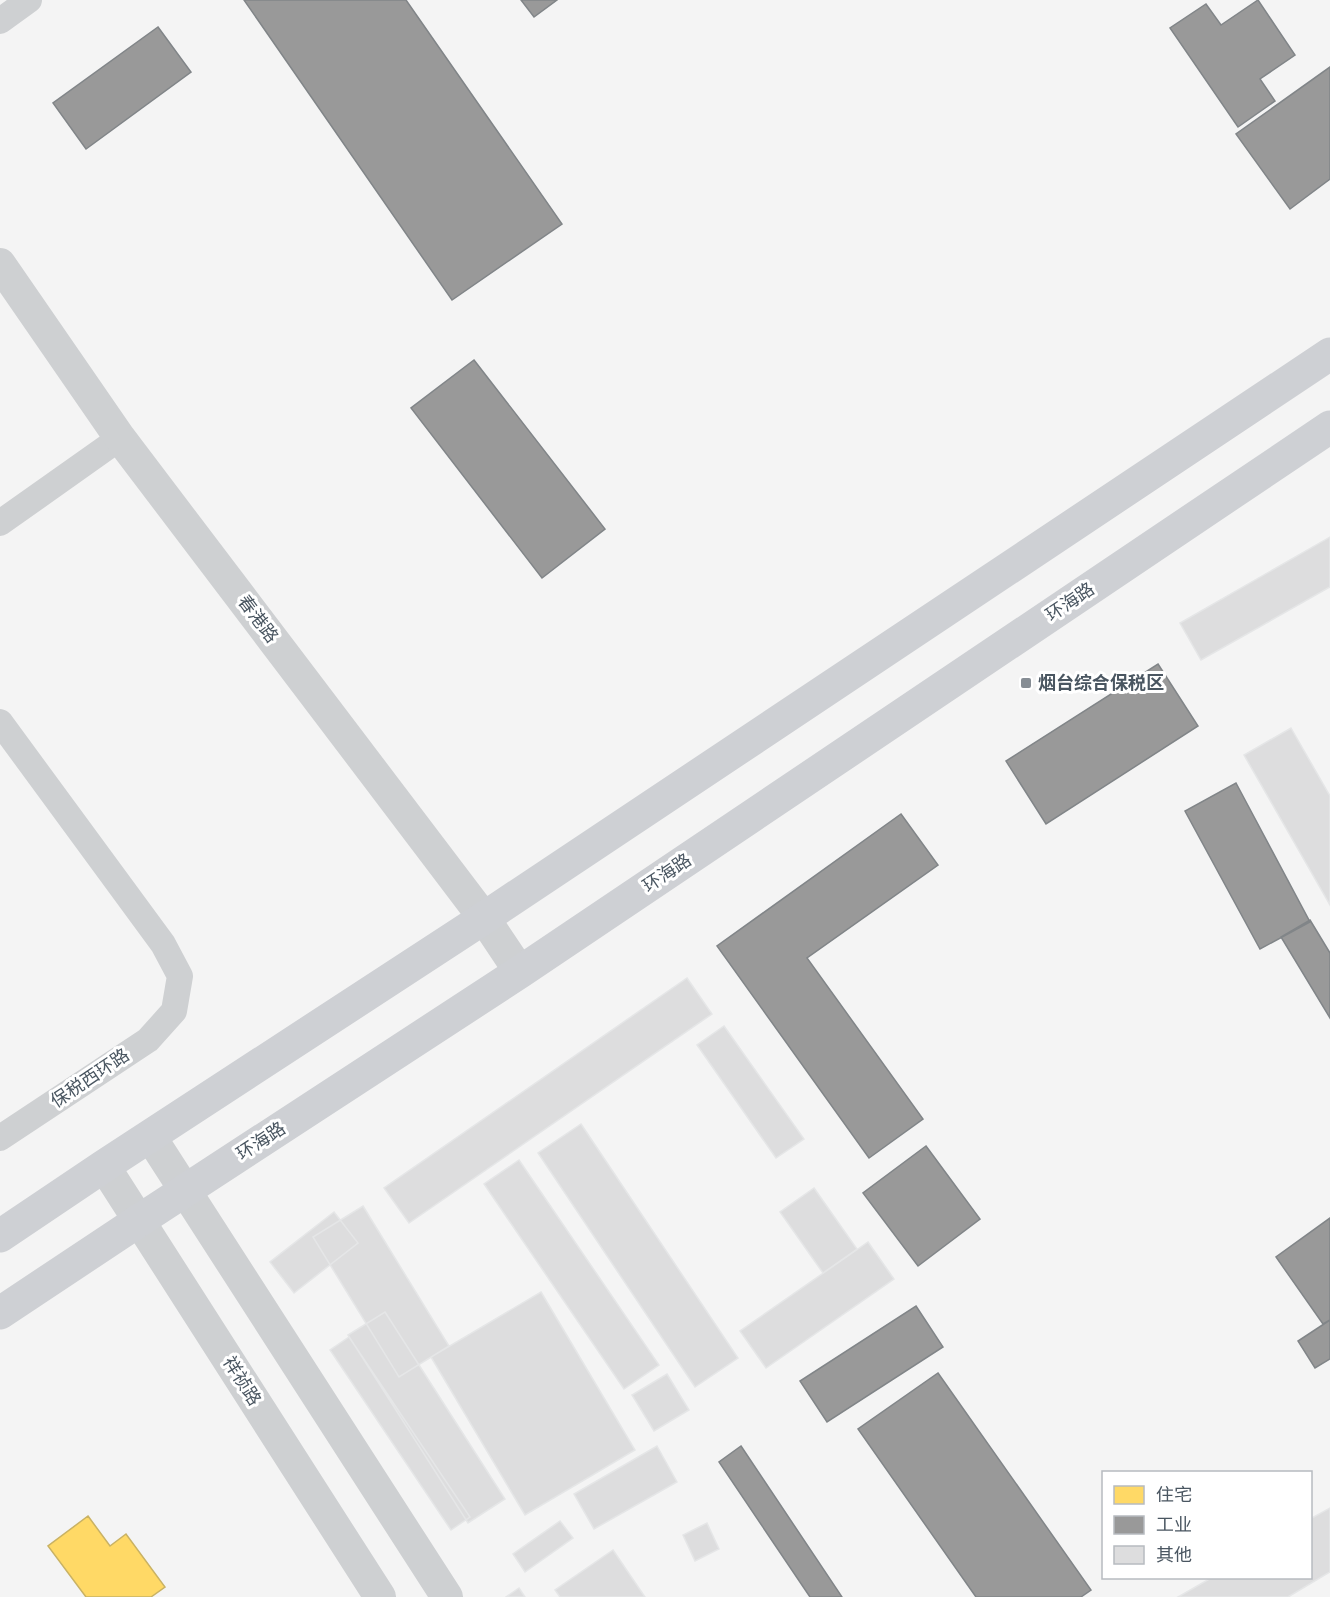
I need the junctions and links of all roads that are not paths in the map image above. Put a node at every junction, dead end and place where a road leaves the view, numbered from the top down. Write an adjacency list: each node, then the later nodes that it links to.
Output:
1 (29, 0): 2 (street)
2 (0, 21)
3 (0, 264): 6 (street, 春港路)
4 (1330, 354): 9 (main road)
5 (1330, 427): 10 (main road, 环海路)
6 (120, 438): 7 (street); 9 (street, 春港路)
7 (0, 524)
8 (0, 722): 12 (street, 保税西环路)
9 (484, 918): 10 (street, 春港路); 11 (main road)
10 (520, 972): 14 (main road, 环海路)
11 (150, 1136): 13 (main road); 14 (street)
12 (0, 1138)
13 (104, 1166): 15 (street, 祥祯路); 16 (main road)
14 (185, 1190): 15 (main road, 环海路); 19 (street)
15 (140, 1220): 17 (main road, 环海路); 18 (street, 祥祯路)
16 (0, 1236)
17 (0, 1313)
18 (380, 1597)
19 (447, 1597)

